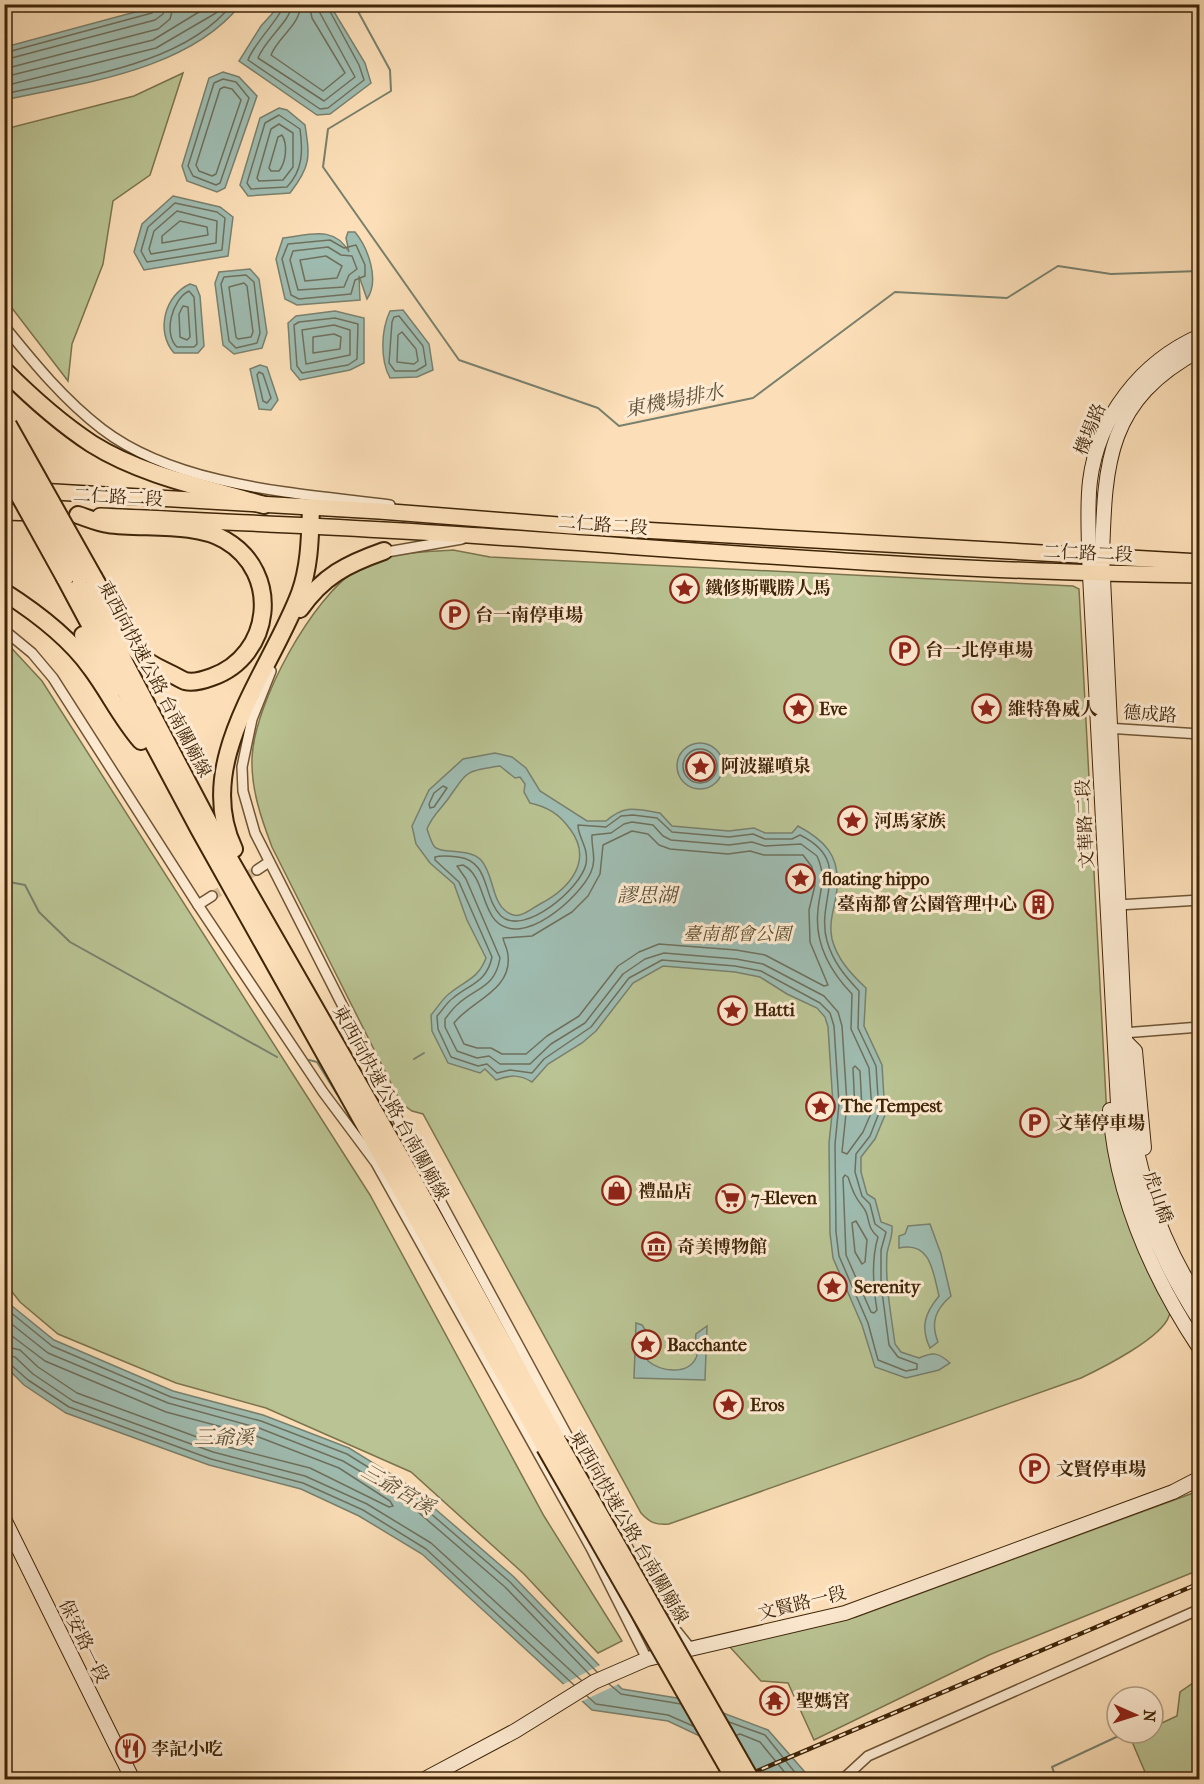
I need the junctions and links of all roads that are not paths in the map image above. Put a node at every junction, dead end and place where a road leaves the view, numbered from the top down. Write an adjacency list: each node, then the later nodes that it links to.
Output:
1 (4, 326): 14 (street)
2 (1200, 336): 17 (street, 機場路)
3 (1200, 350): 17 (street, 機場路)
4 (4, 370): 9 (highway)
5 (6, 421): 21 (highway, bridge)
6 (4, 442): 21 (highway, 東西向快速公路 台南關廟線, bridge)
7 (4, 468): 21 (highway, 東西向快速公路 台南關廟線, bridge)
8 (5, 489): 9 (main road, 二仁路二段); 21 (highway)
9 (264, 505): 10 (main road, 二仁路二段)
10 (311, 507): 13 (highway); 14 (main road, 二仁路二段)
11 (4, 512): 12 (main road, 二仁路二段)
12 (78, 515): 13 (main road, 二仁路二段); 21 (highway)
13 (310, 525): 15 (main road, 二仁路二段); 24 (highway)
14 (571, 526): 17 (main road, 二仁路二段)
15 (482, 536): 16 (street); 19 (main road, 二仁路二段)
16 (384, 551): 24 (highway); 28 (street)
17 (1095, 556): 18 (main road, 二仁路二段); 19 (street, 機場路)
18 (1200, 562)
19 (1096, 574): 20 (main road, 二仁路二段); 25 (street, 文華路二段)
20 (1200, 575)
21 (73, 578): 27 (highway); 34 (highway, 東西向快速公路 台南關廟線); 35 (highway, 東西向快速公路 台南關廟線)
22 (4, 592): 27 (highway)
23 (4, 630): 32 (street)
24 (281, 637): 35 (highway)
25 (1103, 728): 26 (street, 德成路); 33 (street, 文華路二段); 37 (street, 文華路二段)
26 (1200, 734)
27 (141, 741): 34 (highway)
28 (269, 862): 29 (street); 40 (street)
29 (257, 870)
30 (212, 896): 32 (street)
31 (1200, 900): 33 (street)
32 (198, 905): 40 (street)
33 (1118, 905): 37 (street, 文華路二段)
34 (260, 938): 39 (highway, 東西向快速公路 台南關廟線)
35 (312, 1002): 39 (highway, 東西向快速公路 台南關廟線)
36 (1200, 1027): 37 (street)
37 (1120, 1037): 38 (street, 文華路二段); 41 (street); 44 (street)
38 (1121, 1073): 42 (street, 虎山橋); 43 (street, 虎山橋)
39 (360, 1101): 40 (highway, 東西向快速公路 台南關廟線)
40 (392, 1155): 45 (highway, 東西向快速公路 台南關廟線); 45 (street)
41 (1200, 1285)
42 (1200, 1302)
43 (1200, 1321)
44 (1200, 1349)
45 (551, 1443): 49 (street); 50 (street); 54 (highway, 東西向快速公路 台南關廟線, bridge); 55 (highway, 東西向快速公路 台南關廟線, bridge)
46 (1200, 1478): 49 (street, 文賢路一段)
47 (4, 1519): 52 (street, 保安路一段)
48 (1200, 1609): 51 (street)
49 (691, 1649): 50 (street, 文賢路一段)
50 (647, 1659): 53 (street, 文賢路一段)
51 (844, 1777)
52 (133, 1779)
53 (423, 1779)
54 (735, 1779)
55 (751, 1779)

